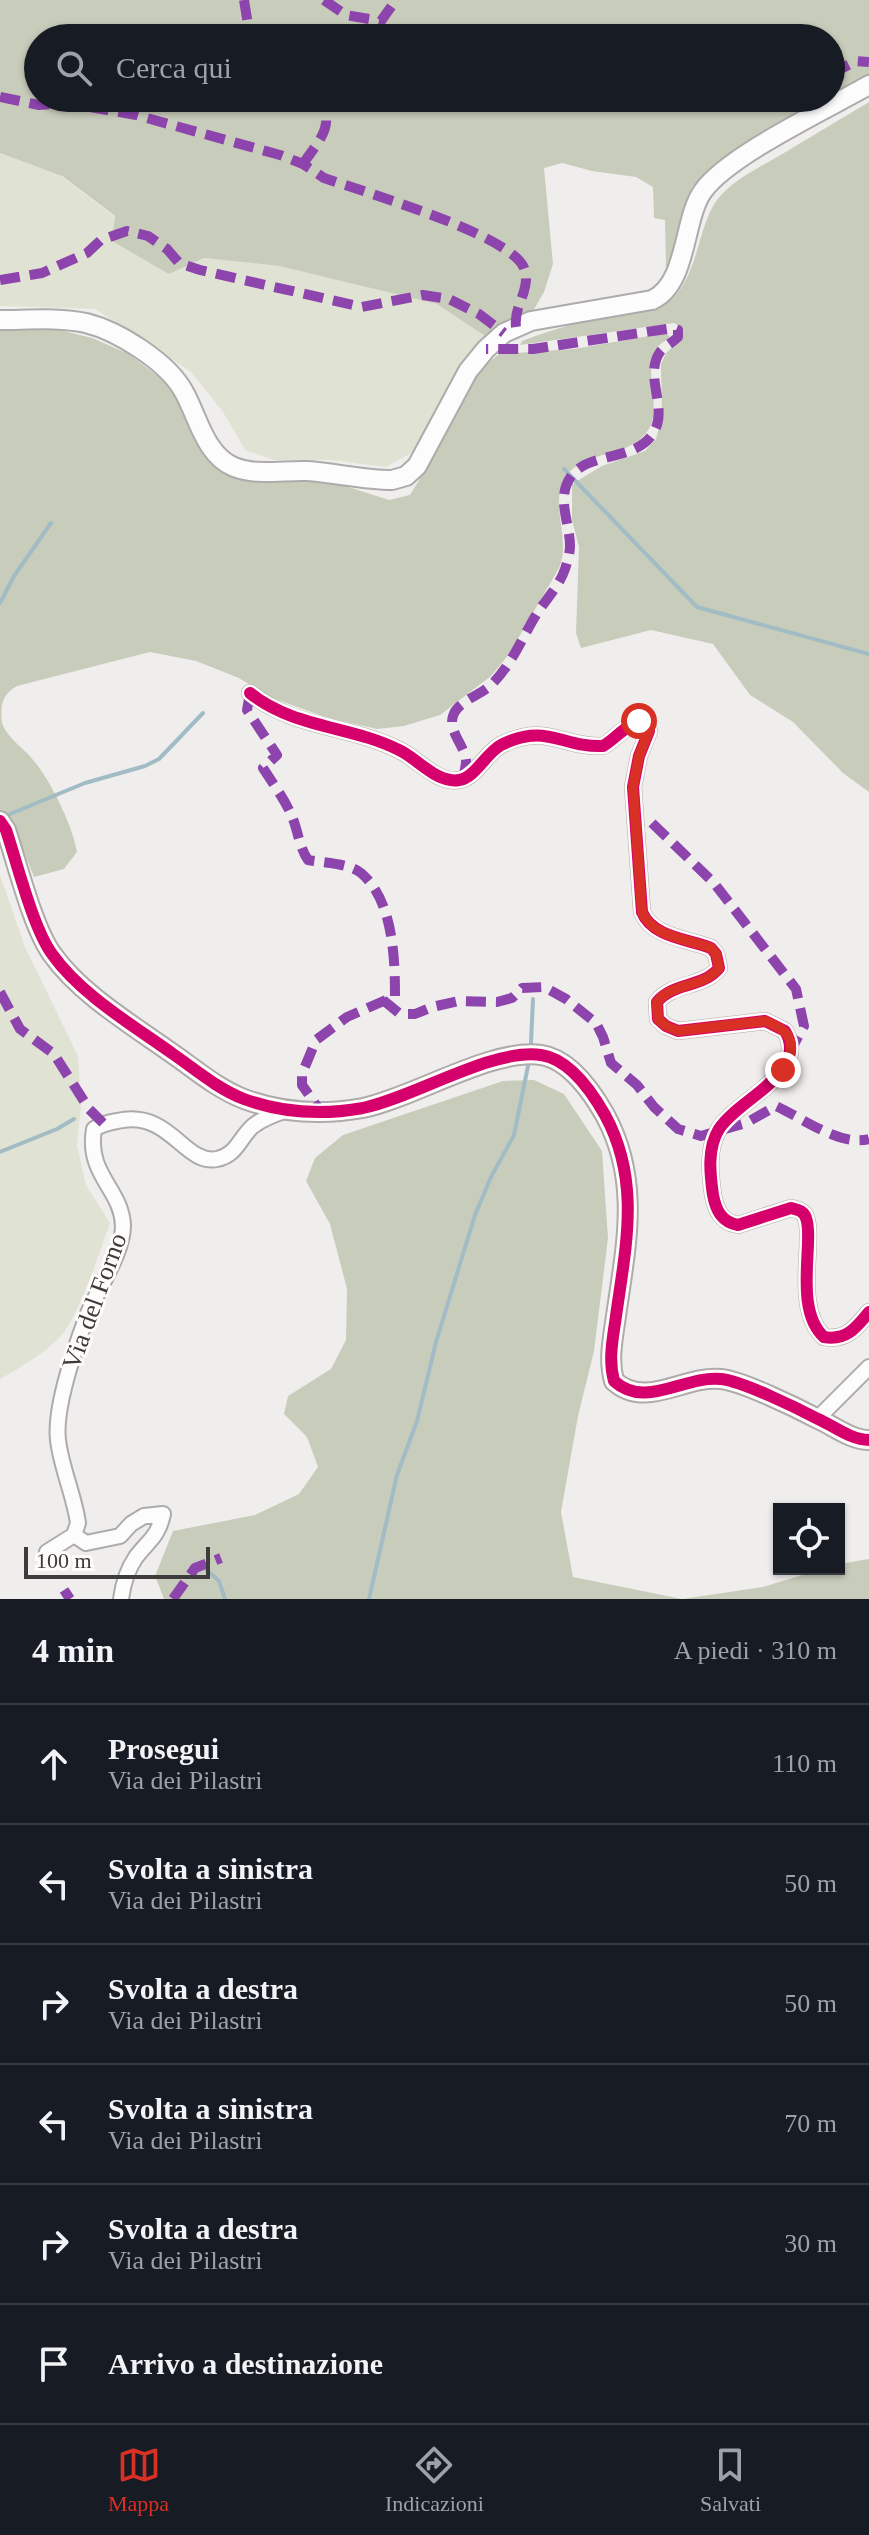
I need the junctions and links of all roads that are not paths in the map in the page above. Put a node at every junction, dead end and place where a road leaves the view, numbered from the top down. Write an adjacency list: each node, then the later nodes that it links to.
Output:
1 (869, 85): 2 (street)
2 (845, 99)
3 (822, 112): 4 (street)
4 (0, 320)
5 (250, 693): 8 (street)
6 (0, 821): 7 (street)
7 (287, 1110): 10 (street); 12 (street, Via del Forno)
8 (869, 1312)
9 (869, 1367): 10 (street)
10 (818, 1418): 11 (street)
11 (869, 1440)
12 (74, 1535): 13 (street); 14 (street)
13 (47, 1552)
14 (121, 1599)

